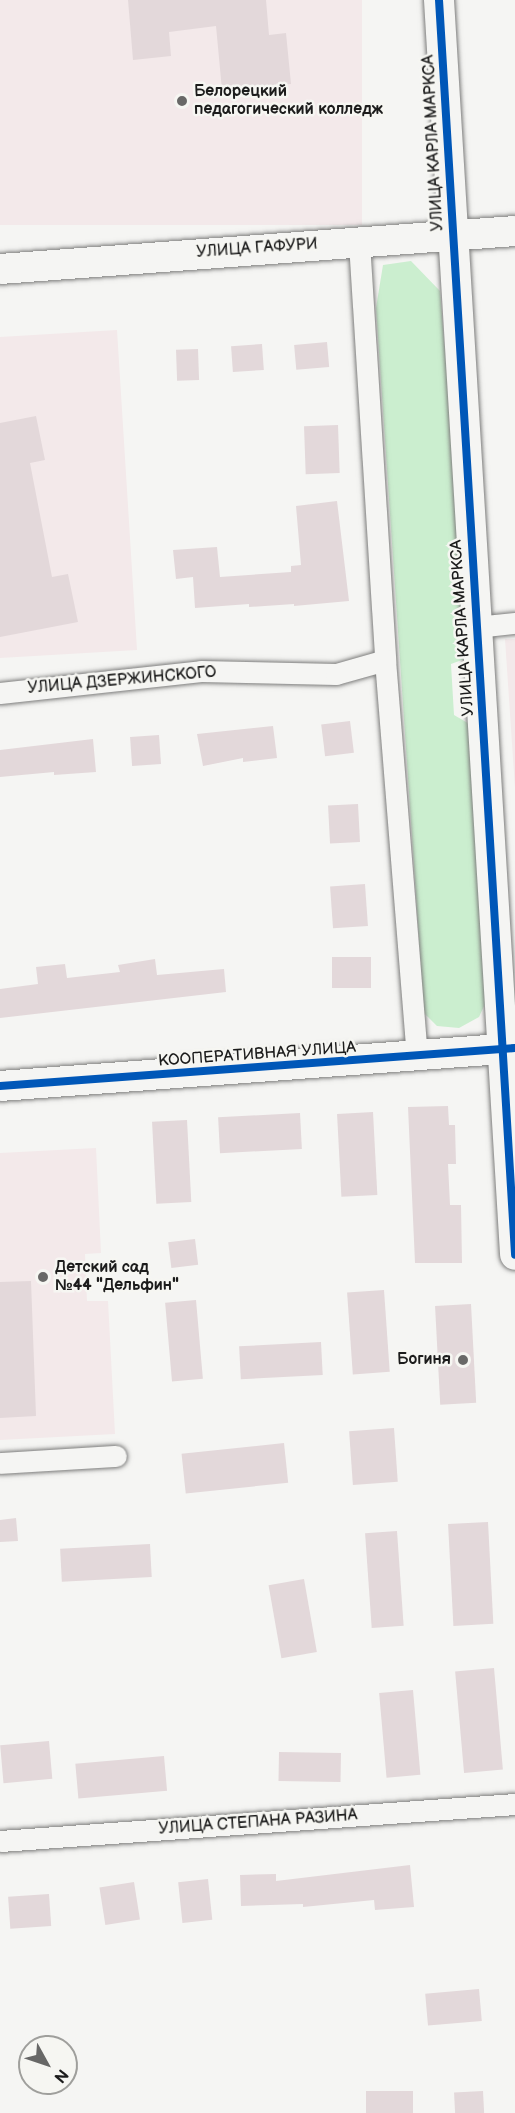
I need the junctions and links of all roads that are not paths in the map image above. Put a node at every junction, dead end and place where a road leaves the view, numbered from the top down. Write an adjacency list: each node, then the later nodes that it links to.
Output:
1 (439, 0): 3 (street, УЛИЦА КАРЛА МАРКСА)
2 (515, 231): 3 (street, УЛИЦА ГАФУРИ)
3 (453, 235): 4 (street, УЛИЦА ГАФУРИ); 7 (street, УЛИЦА КАРЛА МАРКСА)
4 (359, 242): 5 (street, УЛИЦА ГАФУРИ); 8 (street)
5 (0, 269)
6 (515, 622): 7 (street)
7 (476, 627): 10 (street, УЛИЦА КАРЛА МАРКСА)
8 (385, 660): 9 (street, УЛИЦА ДЗЕРЖИНСКОГО); 11 (street)
9 (0, 693)
10 (509, 1049): 11 (street, КООПЕРАТИВНАЯ УЛИЦА); 13 (street, УЛИЦА КАРЛА МАРКСА)
11 (417, 1057): 12 (street, КООПЕРАТИВНАЯ УЛИЦА)
12 (0, 1086)
13 (515, 1255)
14 (116, 1456): 15 (street)
15 (0, 1463)
16 (515, 1804): 17 (street, УЛИЦА СТЕПАНА РАЗИНА)
17 (0, 1841)

